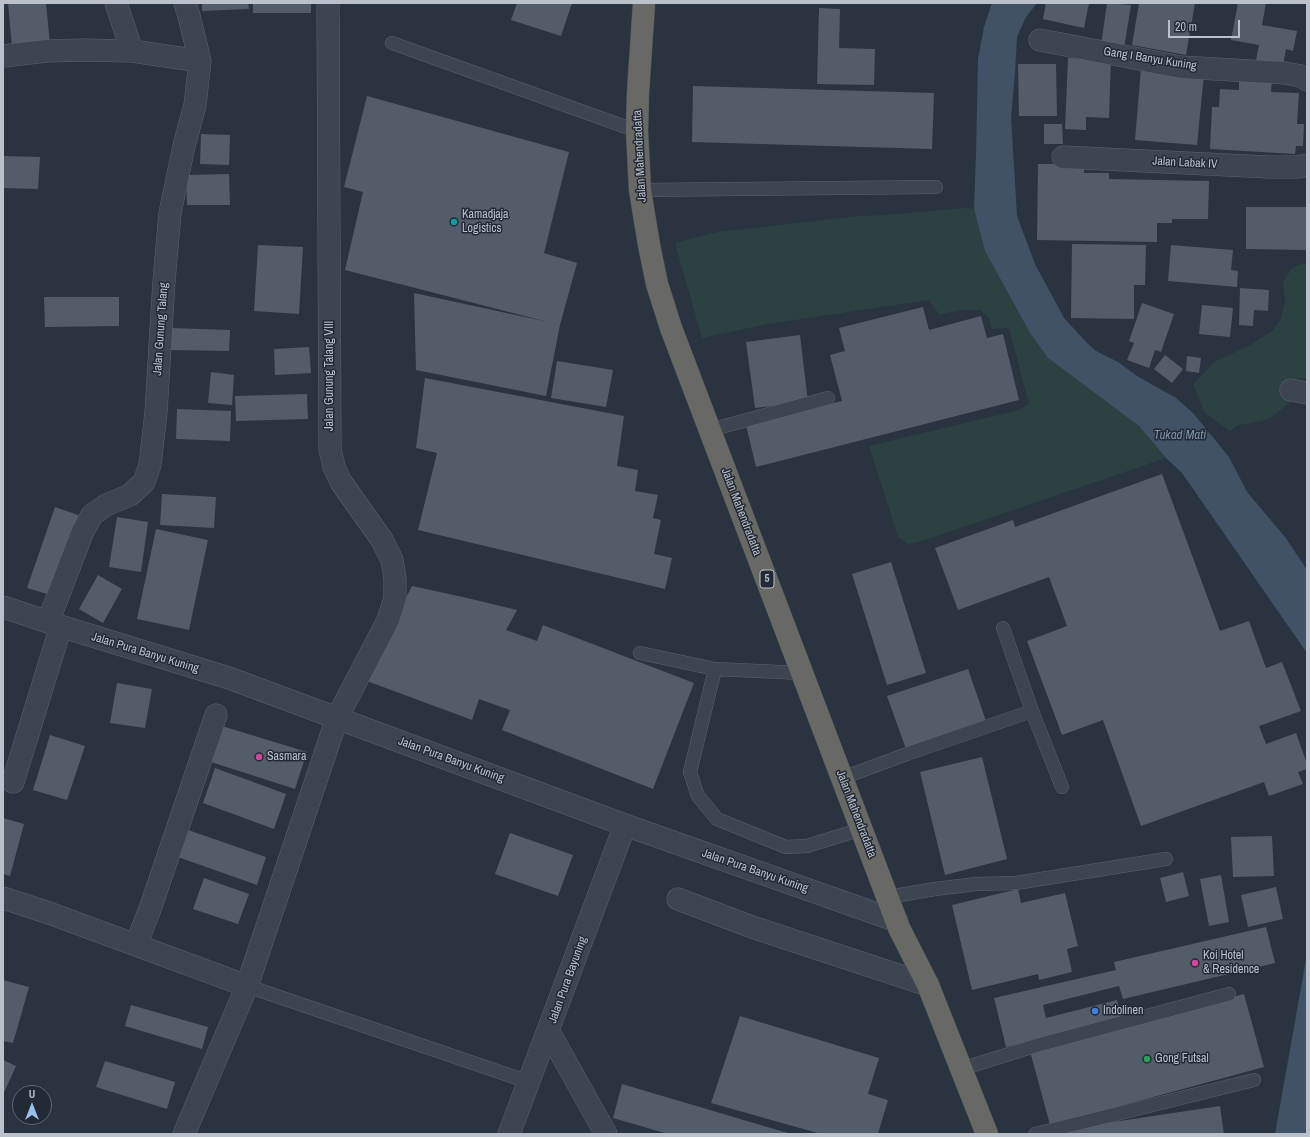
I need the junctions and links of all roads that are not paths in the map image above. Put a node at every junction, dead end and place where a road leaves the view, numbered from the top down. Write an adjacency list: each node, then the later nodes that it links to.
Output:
1 (116, 3): 7 (street)
2 (185, 3): 9 (street, Jalan Gunung Talang)
3 (328, 3): 26 (street, Jalan Gunung Talang VIII)
4 (644, 3): 11 (highway, Jalan Mahendradatta / 5)
5 (1040, 40): 10 (street, Gang I Banyu Kuning)
6 (392, 43): 11 (lane)
7 (132, 51): 8 (street); 9 (street)
8 (3, 56)
9 (200, 61): 19 (street, Jalan Gunung Talang)
10 (1307, 80)
11 (637, 131): 15 (highway, Jalan Mahendradatta / 5)
12 (1063, 157): 13 (street, Jalan Labak IV)
13 (1307, 165)
14 (936, 187): 15 (lane)
15 (640, 190): 17 (highway, Jalan Mahendradatta / 5)
16 (828, 398): 17 (lane)
17 (710, 430): 23 (highway, Jalan Mahendradatta / 5)
18 (3, 607): 19 (street, Jalan Pura Banyu Kuning)
19 (54, 624): 26 (street, Jalan Pura Banyu Kuning); 28 (street, Jalan Gunung Talang)
20 (1003, 628): 24 (lane)
21 (640, 653): 22 (lane)
22 (715, 669): 23 (lane); 31 (lane)
23 (802, 673): 27 (highway, Jalan Mahendradatta / 5)
24 (1032, 711): 27 (lane); 29 (lane)
25 (216, 714): 37 (street)
26 (337, 718): 30 (street, Jalan Pura Banyu Kuning); 39 (street, Jalan Gunung Talang VIII)
27 (842, 778): 31 (highway, Jalan Mahendradatta / 5)
28 (13, 782)
29 (1062, 787)
30 (625, 825): 36 (street, Jalan Pura Banyu Kuning); 41 (street, Jalan Pura Bayuning)
31 (862, 829): 33 (highway, Jalan Mahendradatta / 5)
32 (1166, 859): 33 (lane)
33 (888, 897): 36 (highway, Jalan Mahendradatta / 5)
34 (3, 898): 37 (street)
35 (678, 899): 38 (street)
36 (897, 920): 38 (highway, Jalan Mahendradatta / 5)
37 (136, 945): 39 (street)
38 (928, 985): 42 (highway, Jalan Mahendradatta / 5)
39 (247, 986): 44 (lane); 45 (street, Jalan Gunung Talang VIII)
40 (1230, 994): 42 (lane)
41 (548, 1032): 44 (street, Jalan Pura Bayuning); 47 (street)
42 (961, 1069): 48 (highway, Jalan Mahendradatta / 5)
43 (1254, 1080): 49 (lane)
44 (529, 1082): 46 (street, Jalan Pura Bayuning)
45 (184, 1134)
46 (509, 1134)
47 (606, 1134)
48 (987, 1134)
49 (1035, 1134)

